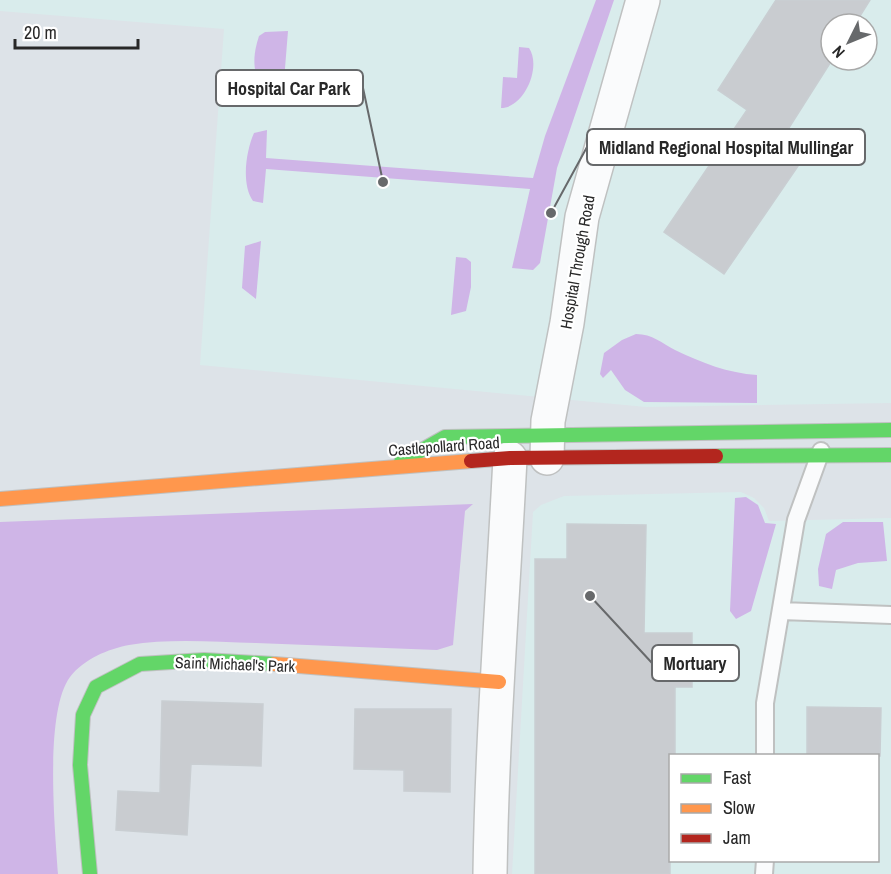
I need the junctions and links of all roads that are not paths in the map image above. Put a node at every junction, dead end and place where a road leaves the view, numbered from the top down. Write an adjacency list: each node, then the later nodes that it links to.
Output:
1 (643, 0): 4 (street, Hospital Through Road)
2 (891, 430): 3 (main road)
3 (827, 431): 4 (main road); 6 (lane)
4 (548, 447): 6 (main road, Castlepollard Road); 7 (main road, Castlepollard Road); 8 (main road)
5 (891, 456): 6 (main road, Castlepollard Road)
6 (819, 457): 10 (lane)
7 (510, 458): 8 (main road, Castlepollard Road); 12 (street)
8 (391, 467): 9 (main road, Castlepollard Road)
9 (0, 499)
10 (781, 611): 11 (lane); 13 (lane)
11 (891, 615)
12 (499, 682): 14 (main road, Saint Michael's Park); 15 (street)
13 (765, 754)
14 (90, 874)
15 (490, 874)

